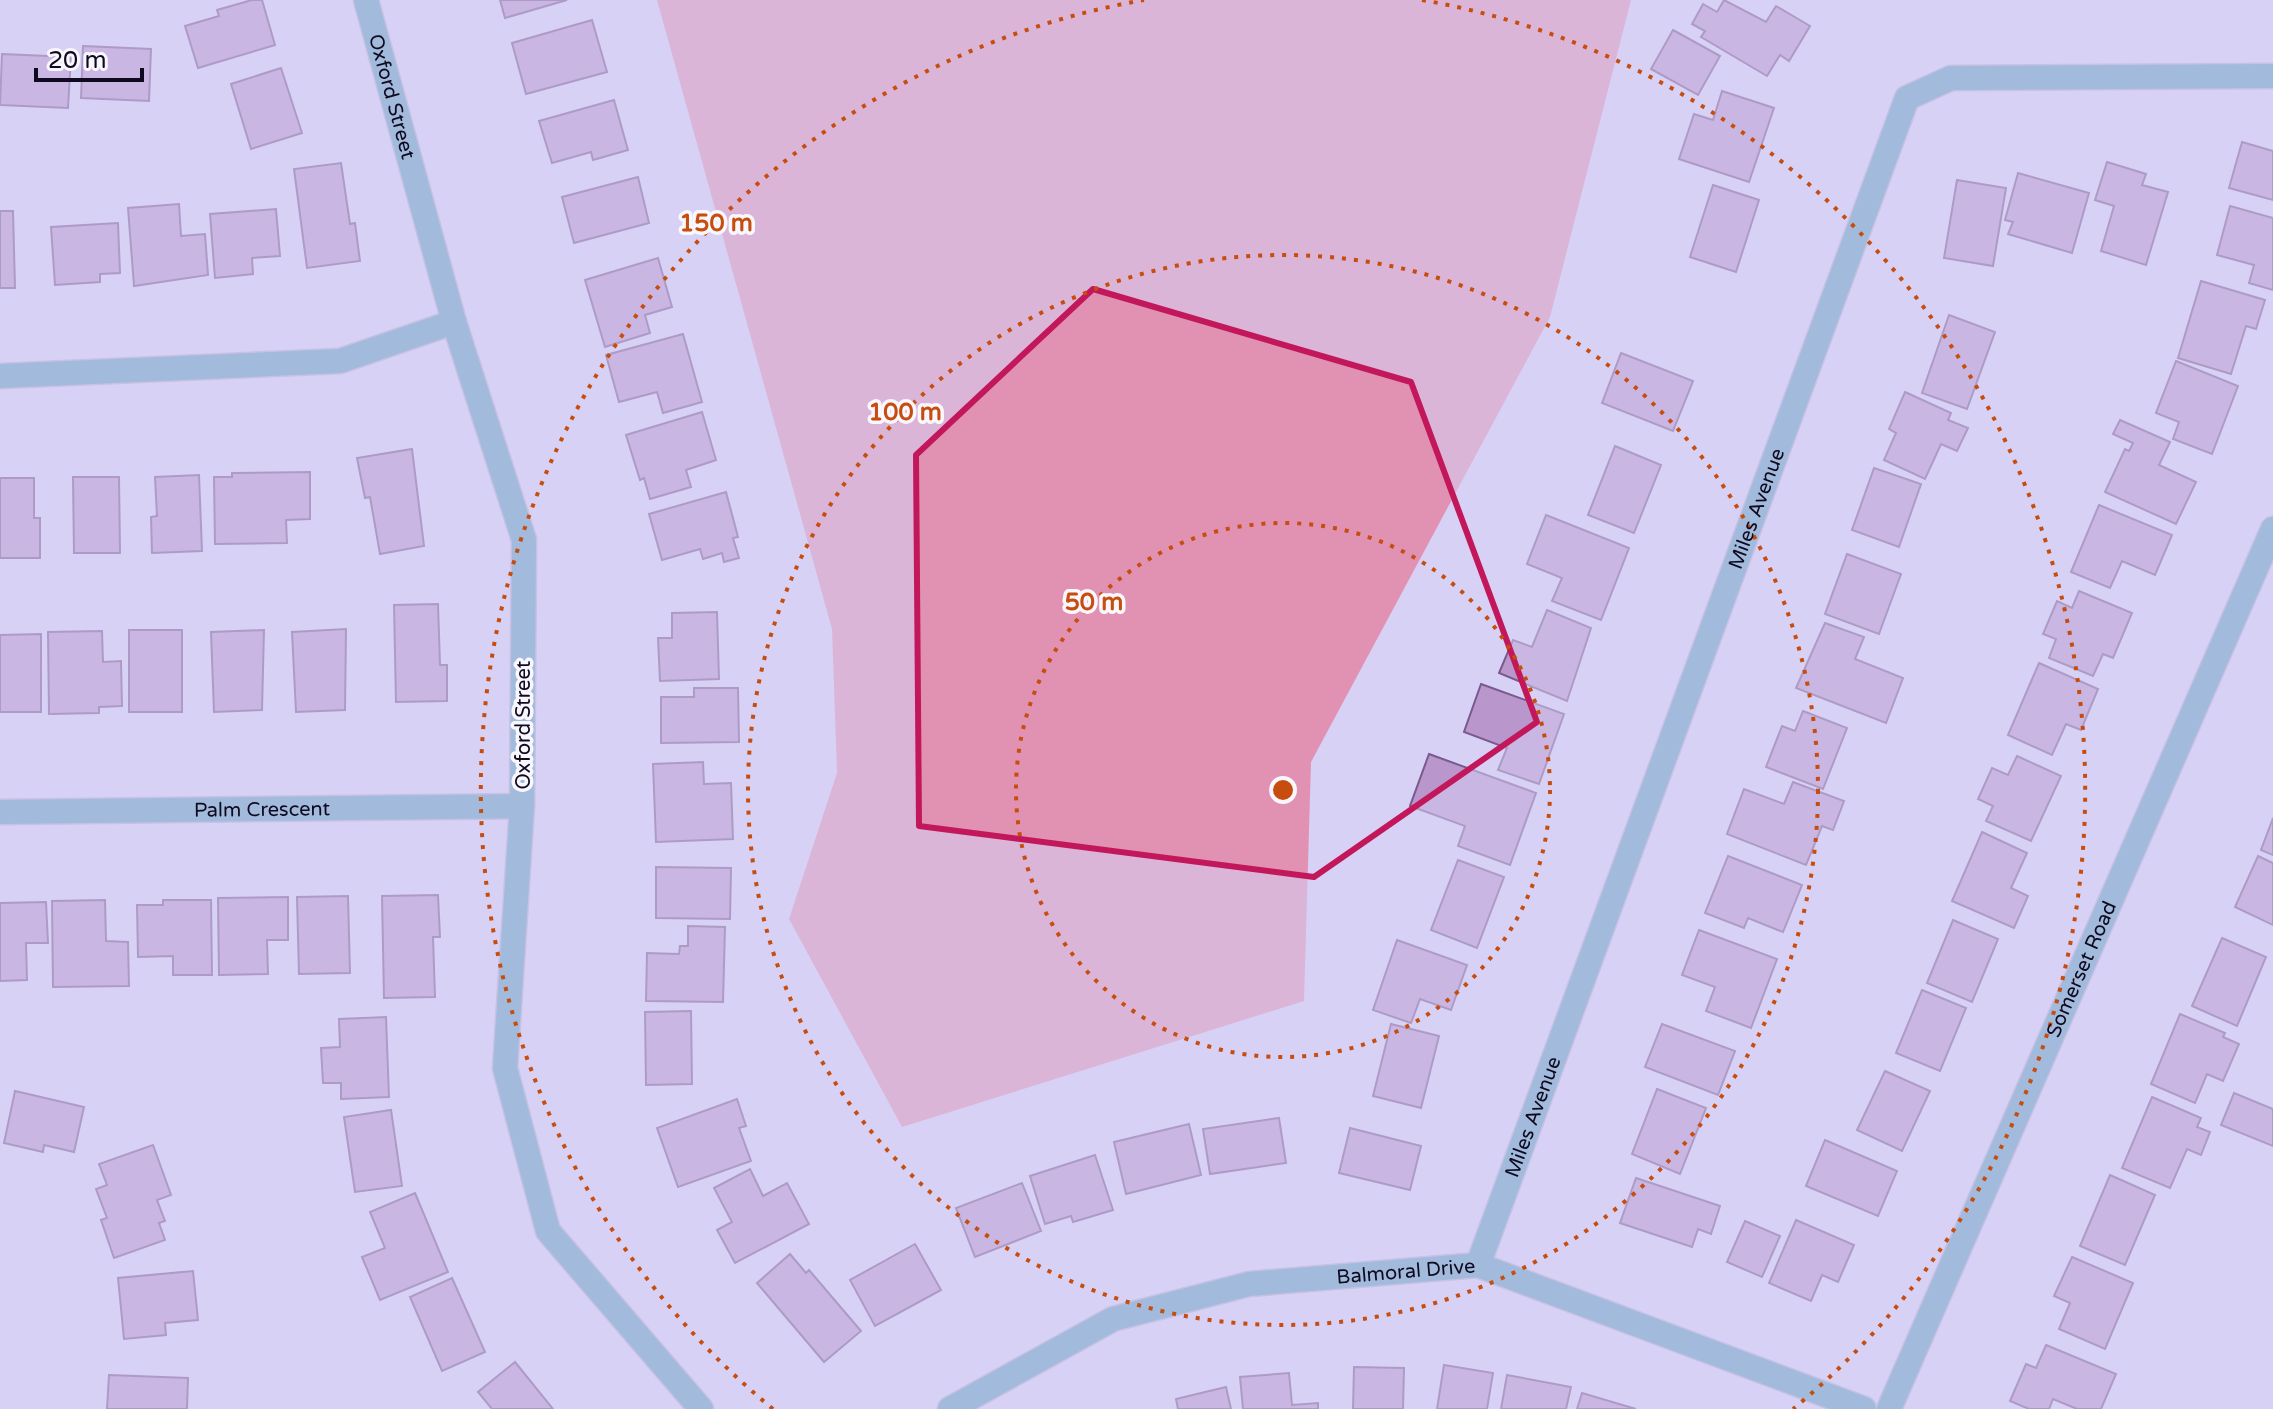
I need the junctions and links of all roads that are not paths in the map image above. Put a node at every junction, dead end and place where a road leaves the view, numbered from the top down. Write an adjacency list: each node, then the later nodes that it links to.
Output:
1 (366, 0): 3 (street, Oxford Street)
2 (2273, 76): 8 (street, Miles Avenue)
3 (454, 322): 4 (street); 6 (street, Oxford Street)
4 (0, 376)
5 (2273, 529): 12 (street, Somerset Road)
6 (522, 806): 7 (street, Palm Crescent); 9 (street, Oxford Street)
7 (0, 812)
8 (1478, 1265): 10 (street, Balmoral Drive); 11 (street, Balmoral Drive)
9 (701, 1409)
10 (950, 1409)
11 (1864, 1409)
12 (1889, 1409)

